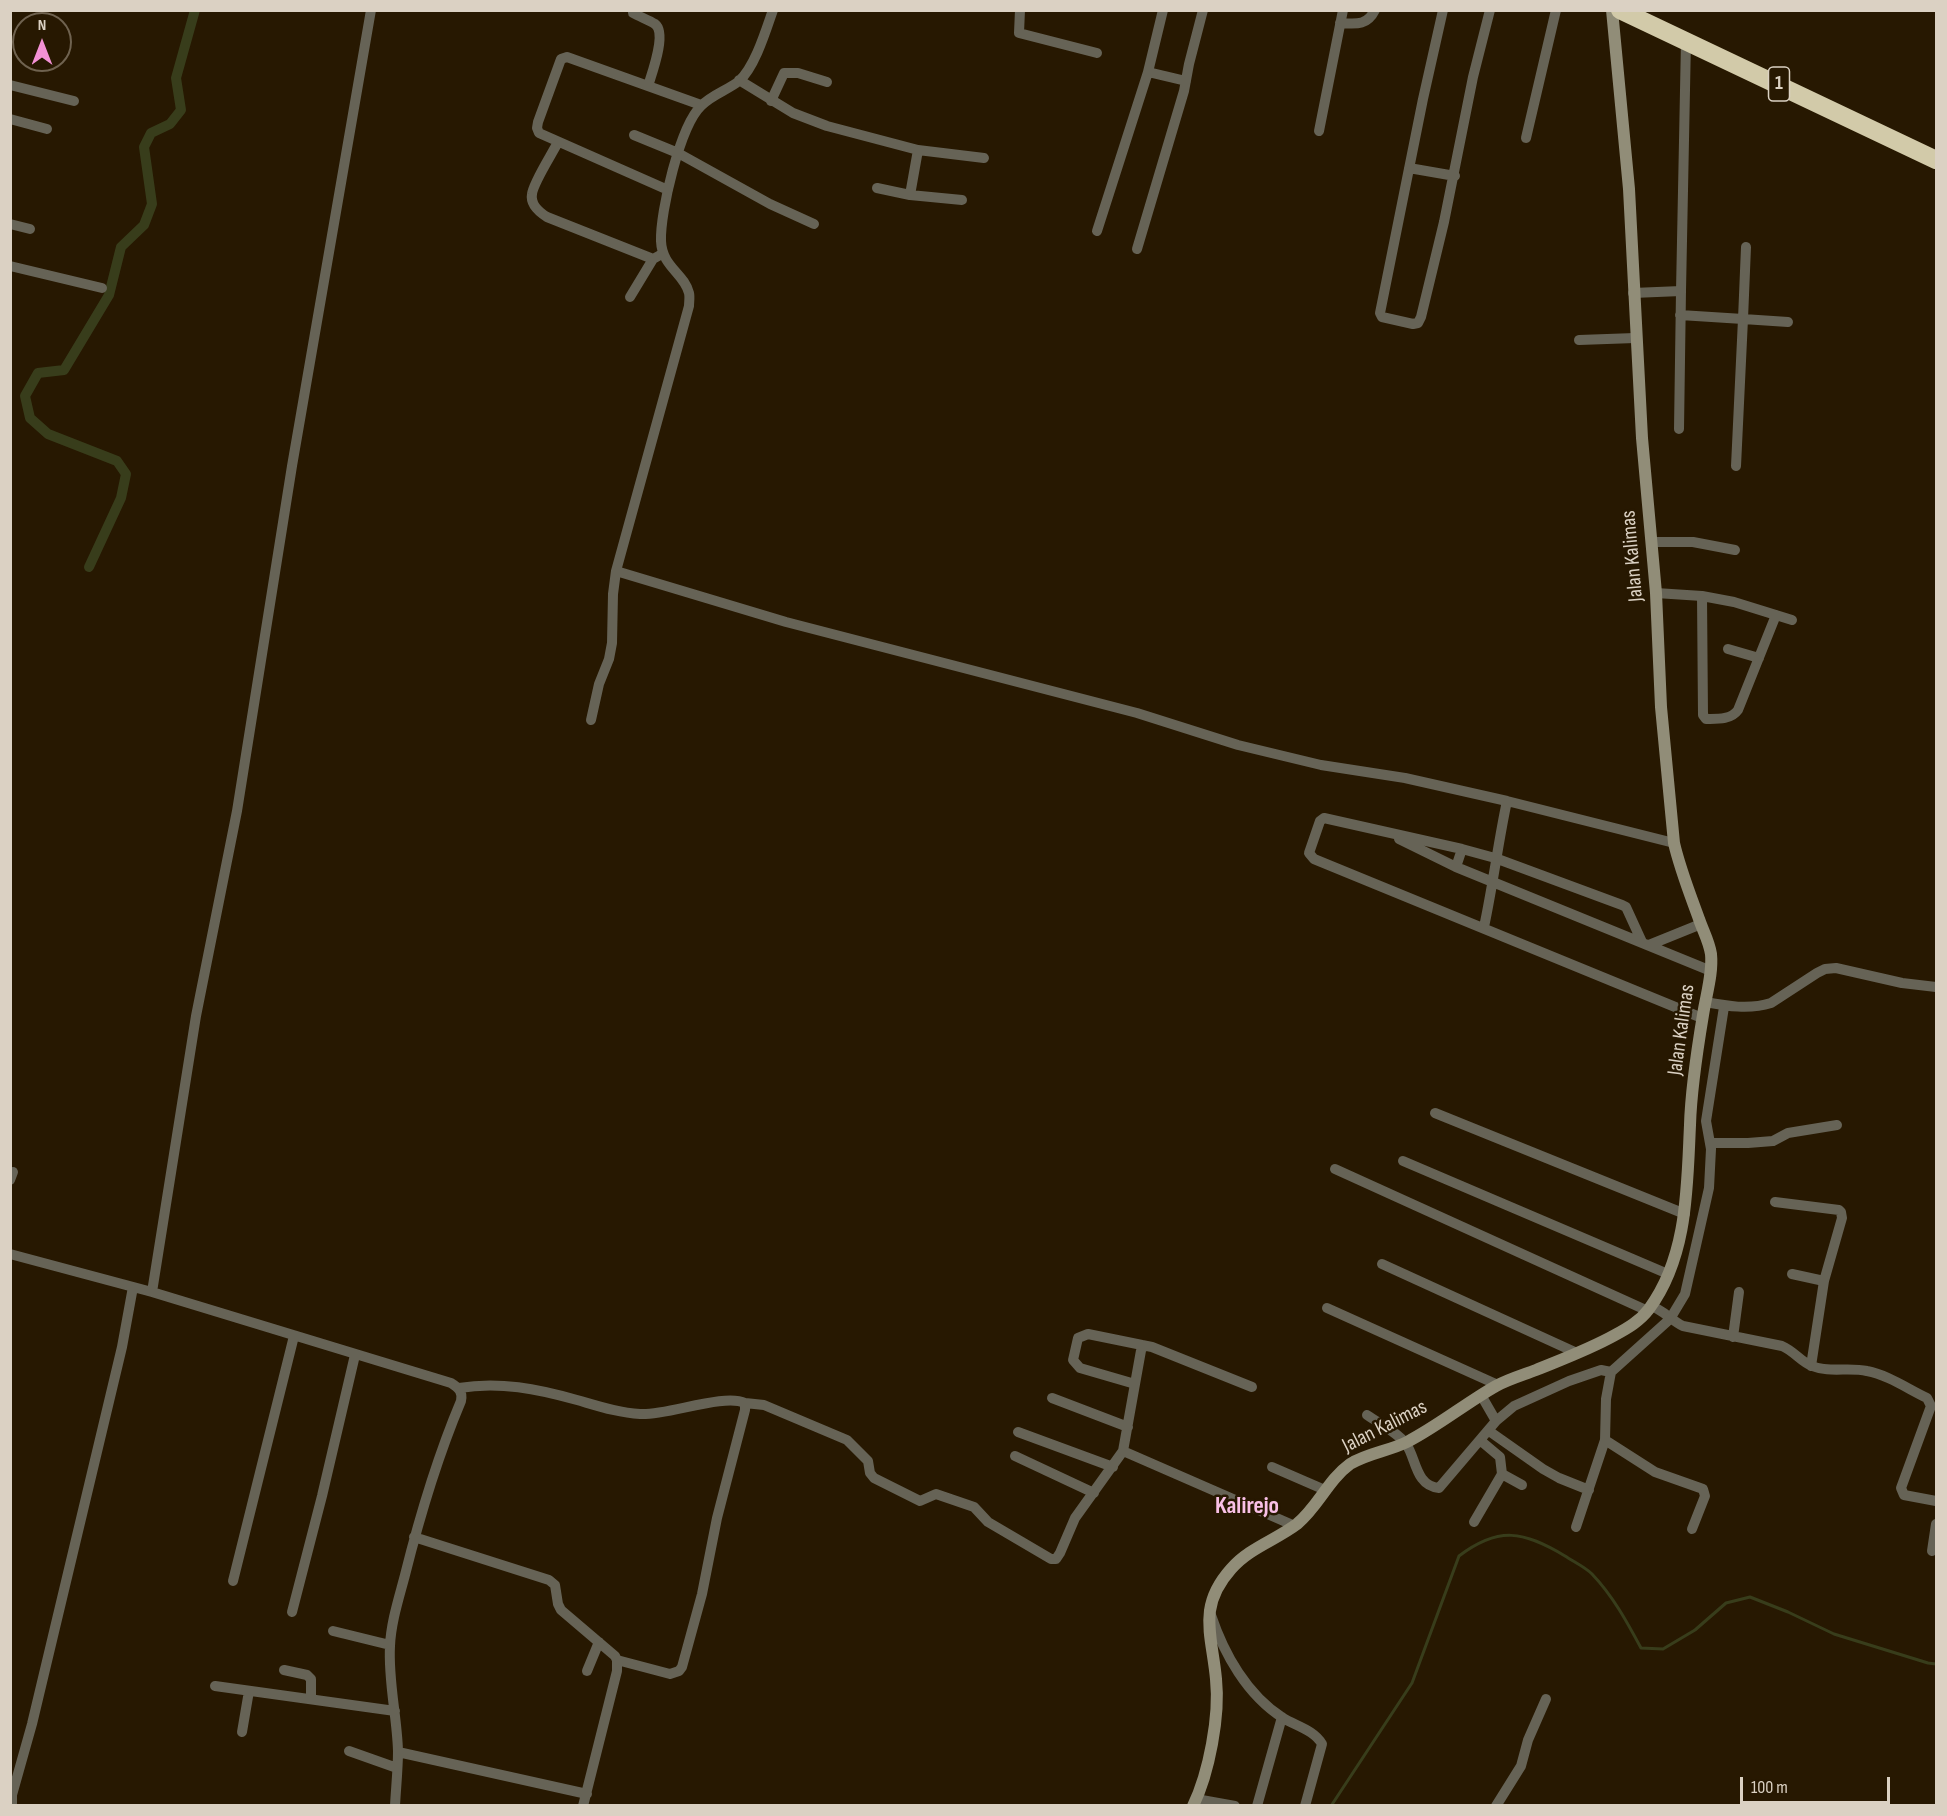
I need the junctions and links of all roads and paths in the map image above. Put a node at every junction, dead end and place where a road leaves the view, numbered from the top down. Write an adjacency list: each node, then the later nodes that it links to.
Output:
1 (370, 10): 98 (street)
2 (633, 10): 22 (street)
3 (773, 10): 18 (street)
4 (1020, 10): 16 (street)
5 (1163, 10): 17 (street)
6 (1203, 10): 19 (street)
7 (1342, 10): 14 (street)
8 (1375, 10): 14 (street)
9 (1443, 10): 36 (street)
10 (1490, 10): 37 (street)
11 (1556, 10): 30 (street)
12 (1612, 10): 52 (street, Jalan Kalimas)
13 (1620, 10): 15 (highway, 1)
14 (1340, 23): 28 (street)
15 (1686, 40): 35 (highway, 1); 51 (street)
16 (1097, 52)
17 (1148, 72): 19 (street); 45 (street)
18 (739, 80): 23 (street); 25 (street)
19 (1186, 81): 47 (street)
20 (827, 82): 23 (street)
21 (10, 85): 24 (street)
22 (648, 86): 25 (street); 31 (street)
23 (771, 100): 32 (street)
24 (74, 101)
25 (701, 105): 33 (street)
26 (10, 119): 27 (street)
27 (47, 129)
28 (1319, 131)
29 (634, 135): 33 (street)
30 (1526, 138)
31 (558, 142): 39 (street); 48 (street)
32 (918, 150): 34 (street); 40 (street)
33 (678, 153): 39 (street); 43 (street)
34 (984, 158)
35 (1936, 160)
36 (1409, 168): 37 (street); 37 (street)
37 (1455, 176)
38 (877, 188): 40 (street)
39 (668, 190): 48 (street)
40 (910, 195): 41 (street)
41 (962, 200)
42 (10, 224): 44 (street)
43 (814, 224)
44 (30, 229)
45 (1097, 231)
46 (1746, 247): 55 (street)
47 (1137, 249)
48 (657, 256): 53 (street); 63 (street)
49 (10, 266): 50 (street)
50 (102, 288)
51 (1681, 291): 52 (street); 54 (street)
52 (1633, 293): 57 (street, Jalan Kalimas)
53 (630, 297)
54 (1680, 315): 55 (street); 59 (street)
55 (1743, 319): 56 (street); 60 (street)
56 (1788, 322)
57 (1635, 338): 58 (street); 61 (street, Jalan Kalimas)
58 (1579, 340)
59 (1679, 429)
60 (1736, 466)
61 (1652, 542): 62 (street); 64 (street, Jalan Kalimas)
62 (1735, 550)
63 (616, 571): 70 (street); 71 (street)
64 (1656, 593): 65 (street); 73 (street, Jalan Kalimas)
65 (1701, 596): 66 (street); 69 (street)
66 (1776, 615): 67 (street); 69 (street)
67 (1792, 620)
68 (1728, 649): 69 (street)
69 (1759, 658)
70 (591, 720)
71 (1507, 801): 73 (street); 75 (street)
72 (1384, 832): 74 (street); 76 (street); 79 (street)
73 (1674, 843): 78 (street, Jalan Kalimas)
74 (1462, 849): 75 (street); 76 (street)
75 (1495, 858): 77 (street); 80 (street)
76 (1455, 867): 77 (street)
77 (1493, 881): 79 (street); 80 (street)
78 (1701, 924): 80 (street); 81 (street, Jalan Kalimas)
79 (1484, 927): 84 (street)
80 (1646, 943): 81 (street)
81 (1711, 971): 83 (street, Jalan Kalimas)
82 (1936, 987): 83 (street)
83 (1714, 1004): 84 (street, Jalan Kalimas); 87 (street)
84 (1702, 1018): 91 (street, Jalan Kalimas)
85 (1435, 1113): 91 (street)
86 (1837, 1125): 87 (street)
87 (1711, 1143): 101 (street)
88 (1403, 1161): 94 (street)
89 (1335, 1169): 101 (street)
90 (1775, 1202): 96 (street)
91 (1685, 1214): 94 (street, Jalan Kalimas)
92 (10, 1254): 97 (street)
93 (1382, 1264): 105 (street)
94 (1668, 1274): 101 (street, Jalan Kalimas)
95 (1792, 1274): 96 (street)
96 (1824, 1281): 107 (street)
97 (133, 1287): 98 (street); 160 (street)
98 (152, 1292): 102 (street)
99 (1739, 1292): 103 (street)
100 (1327, 1308): 110 (street)
101 (1658, 1312): 103 (street); 105 (street, Jalan Kalimas); 108 (street)
102 (294, 1336): 106 (street); 141 (street)
103 (1733, 1337): 107 (street)
104 (1142, 1345): 109 (street); 109 (street); 111 (street)
105 (1577, 1353): 110 (street, Jalan Kalimas)
106 (356, 1355): 112 (street); 143 (street)
107 (1811, 1366): 133 (street)
108 (1611, 1372): 117 (street); 122 (street)
109 (1135, 1384): 118 (street)
110 (1498, 1385): 113 (street, Jalan Kalimas)
111 (1252, 1387)
112 (459, 1388): 115 (street); 139 (street)
113 (1482, 1397): 117 (street); 123 (street, Jalan Kalimas)
114 (1052, 1398): 118 (street)
115 (745, 1403): 132 (street); 147 (street)
116 (1367, 1415): 123 (street)
117 (1496, 1421): 119 (street)
118 (1128, 1427): 124 (street)
119 (1488, 1431): 121 (street); 131 (street)
120 (1018, 1432): 126 (street)
121 (1480, 1440): 123 (street); 128 (street)
122 (1605, 1440): 131 (street); 138 (street)
123 (1408, 1449): 130 (street, Jalan Kalimas)
124 (1123, 1451): 126 (street); 136 (street)
125 (1015, 1456): 132 (street)
126 (1113, 1467): 132 (street)
127 (1272, 1467): 130 (street)
128 (1502, 1474): 129 (street); 134 (street)
129 (1522, 1485)
130 (1325, 1490): 136 (street, Jalan Kalimas)
131 (1589, 1490): 137 (street)
132 (1094, 1493)
133 (1936, 1502)
134 (1474, 1522)
135 (1936, 1524): 140 (street)
136 (1295, 1526): 142 (street, Jalan Kalimas)
137 (1576, 1527)
138 (1692, 1529)
139 (414, 1537): 145 (street); 146 (street)
140 (1932, 1551)
141 (233, 1581)
142 (1209, 1609): 155 (street); 162 (street, Jalan Kalimas)
143 (292, 1612)
144 (333, 1631): 146 (street)
145 (598, 1642): 147 (street); 149 (street)
146 (390, 1645): 154 (street)
147 (617, 1660): 161 (street)
148 (284, 1670): 152 (street)
149 (587, 1671)
150 (215, 1686): 151 (street)
151 (249, 1691): 152 (street); 156 (street)
152 (311, 1700): 154 (street)
153 (1546, 1700): 167 (street)
154 (395, 1711): 158 (street)
155 (1282, 1717): 165 (street); 166 (street)
156 (242, 1732)
157 (348, 1751): 159 (street)
158 (398, 1752): 159 (street); 161 (street)
159 (397, 1768): 163 (street)
160 (11, 1798)
161 (585, 1800)
162 (1195, 1802): 164 (street)
163 (395, 1806)
164 (1235, 1806)
165 (1257, 1806)
166 (1305, 1806)
167 (1496, 1806)

